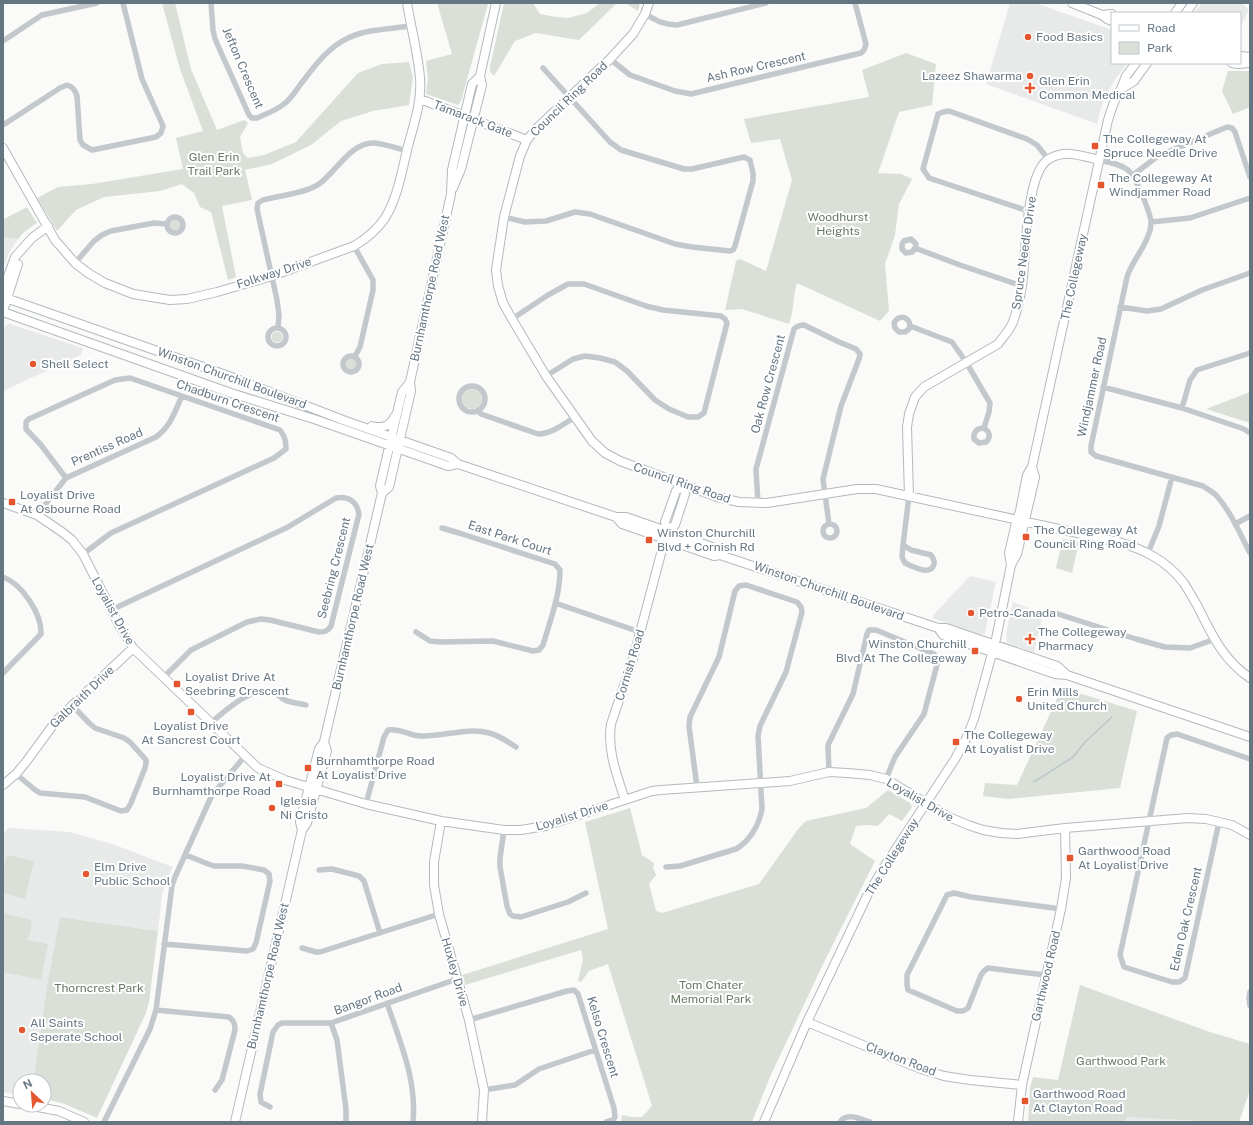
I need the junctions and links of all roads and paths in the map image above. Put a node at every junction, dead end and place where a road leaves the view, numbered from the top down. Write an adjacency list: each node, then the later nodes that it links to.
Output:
1 (96, 3): 19 (street)
2 (123, 3): 30 (street)
3 (211, 3): 18 (street, Jefton Crescent)
4 (406, 3): 18 (street, Folkway Drive)
5 (496, 3): 24 (street, Burnhamthorpe Road West)
6 (649, 3): 14 (street, Council Ring Road)
7 (766, 3): 14 (street)
8 (855, 3): 20 (street, Ash Row Crescent)
9 (1072, 3): 16 (street)
10 (1182, 3): 12 (street)
11 (1193, 3): 13 (street)
12 (1176, 12)
13 (1187, 12)
14 (645, 14): 20 (street, Council Ring Road)
15 (1111, 14): 16 (street)
16 (1102, 15): 17 (street)
17 (1111, 21)
18 (410, 26): 27 (street, Folkway Drive)
19 (3, 41)
20 (610, 59): 26 (street, Council Ring Road)
21 (1135, 64): 25 (street, The Collegeway)
22 (1146, 64): 25 (street, The Collegeway)
23 (543, 68): 26 (street)
24 (480, 76): 28 (street, Burnhamthorpe Road West); 29 (street, Burnhamthorpe Road West)
25 (1121, 89): 35 (street, The Collegeway)
26 (570, 98): 31 (street, Council Ring Road); 41 (street)
27 (420, 99): 28 (street, Tamarack Gate); 33 (street, Folkway Drive)
28 (465, 116): 29 (street, Tamarack Gate); 38 (street, Burnhamthorpe Road West)
29 (474, 120): 31 (street, Tamarack Gate); 38 (street, Burnhamthorpe Road West)
30 (3, 125)
31 (526, 140): 41 (street, Council Ring Road)
32 (3, 148): 44 (street, Folkway Drive)
33 (407, 151): 45 (street, Folkway Drive); 50 (street)
34 (1048, 159): 35 (street); 40 (street, Spruce Needle Drive); 40 (street)
35 (1099, 160): 36 (street); 89 (street, The Collegeway)
36 (1133, 175): 37 (street); 42 (street)
37 (1250, 177)
38 (451, 194): 63 (street, Burnhamthorpe Road West)
39 (1250, 198): 42 (street)
40 (1028, 211): 51 (street, Spruce Needle Drive)
41 (504, 217): 56 (street, Council Ring Road)
42 (1151, 222): 54 (street, Windjammer Road)
43 (167, 224): 48 (street)
44 (48, 226): 47 (street); 48 (street, Folkway Drive)
45 (354, 246): 50 (street, Folkway Drive); 60 (street)
46 (916, 248): 51 (street)
47 (19, 254): 52 (street); 53 (street)
48 (75, 263): 50 (street, Folkway Drive)
49 (1250, 273): 54 (street)
50 (272, 276): 58 (street)
51 (1022, 286): 61 (street, Spruce Needle Drive)
52 (3, 290)
53 (5, 297): 55 (street); 70 (street, Winston Churchill Boulevard)
54 (1120, 307): 64 (street, Windjammer Road)
55 (3, 311): 75 (street, Winston Churchill Boulevard)
56 (512, 319): 62 (street, Council Ring Road); 62 (street)
57 (910, 326): 61 (street)
58 (278, 328)
59 (1250, 353): 67 (street)
60 (355, 356)
61 (966, 362): 71 (street); 83 (street, Spruce Needle Drive)
62 (546, 376): 69 (street, Council Ring Road)
63 (410, 382): 65 (street, Burnhamthorpe Road West); 74 (street, Burnhamthorpe Road West)
64 (1103, 387): 67 (street); 78 (street, Windjammer Road)
65 (402, 392): 70 (street); 73 (street, Burnhamthorpe Road West)
66 (182, 396): 79 (street, Prentiss Road); 79 (street, Chadburn Crescent); 98 (street, Chadburn Crescent)
67 (1182, 408): 72 (street)
68 (478, 410): 68 (street); 69 (street)
69 (575, 417): 80 (street, Council Ring Road)
70 (343, 420): 73 (street, Winston Churchill Boulevard)
71 (984, 428)
72 (1250, 433)
73 (392, 437): 74 (street, Winston Churchill Boulevard); 75 (street, Burnhamthorpe Road West)
74 (400, 440): 76 (street, Burnhamthorpe Road West); 77 (street, Winston Churchill Boulevard)
75 (390, 446): 76 (street, Winston Churchill Boulevard); 81 (street, Burnhamthorpe Road West)
76 (398, 449): 77 (street, Winston Churchill Boulevard); 81 (street, Burnhamthorpe Road West)
77 (458, 464): 88 (street, Winston Churchill Boulevard)
78 (1172, 477): 91 (street, Windjammer Road); 96 (street)
79 (66, 478): 86 (street, Prentiss Road)
80 (683, 484): 84 (street, Council Ring Road); 93 (street, Cornish Road)
81 (382, 493): 128 (street, Burnhamthorpe Road West)
82 (825, 494): 83 (street, Council Ring Road); 84 (street, Council Ring Road); 84 (street, Oak Row Crescent); 90 (street, Oak Row Crescent)
83 (909, 496): 89 (street, Council Ring Road); 95 (street)
84 (758, 504)
85 (4, 505): 86 (street, Loyalist Drive)
86 (37, 515): 98 (street, Loyalist Drive)
87 (1250, 516): 91 (street)
88 (616, 517): 93 (street, Winston Churchill Boulevard); 94 (street, Winston Churchill Boulevard)
89 (1021, 521): 96 (street, Council Ring Road); 108 (street, The Collegeway)
90 (829, 524)
91 (1235, 524): 97 (street, Windjammer Road)
92 (442, 528): 101 (street, East Park Court)
93 (667, 530): 94 (street, Cornish Road); 99 (street, Winston Churchill Boulevard)
94 (664, 539): 99 (street, Winston Churchill Boulevard); 106 (street, Cornish Road)
95 (903, 545): 95 (street)
96 (1148, 553): 107 (street, Council Ring Road)
97 (1250, 553)
98 (83, 554): 102 (street, Loyalist Drive)
99 (720, 555): 104 (street, Winston Churchill Boulevard)
100 (3, 577): 111 (street)
101 (555, 603): 105 (street); 106 (street)
102 (111, 610): 109 (street, Loyalist Drive); 113 (street, Seebring Crescent)
103 (1055, 613): 107 (street)
104 (938, 628): 108 (street, Winston Churchill Boulevard); 110 (street, Winston Churchill Boulevard)
105 (416, 632)
106 (640, 632): 129 (street, Cornish Road)
107 (1215, 639): 114 (street, Council Ring Road)
108 (994, 644): 110 (street, The Collegeway); 112 (street, Winston Churchill Boulevard)
109 (133, 648): 113 (street, Loyalist Drive); 115 (street, Galbraith Drive)
110 (992, 653): 112 (street, Winston Churchill Boulevard); 130 (street, The Collegeway)
111 (3, 673)
112 (1067, 675): 118 (street, Winston Churchill Boulevard)
113 (164, 677): 117 (street, Loyalist Drive)
114 (1250, 678)
115 (72, 705): 123 (street, Galbraith Drive); 123 (street)
116 (306, 705): 117 (street)
117 (211, 722): 120 (street, Loyalist Drive)
118 (1250, 737)
119 (516, 747): 131 (street)
120 (245, 756): 128 (street, Loyalist Drive); 138 (street)
121 (1250, 759): 133 (street)
122 (829, 772): 124 (street, Loyalist Drive); 124 (street); 125 (street, Loyalist Drive)
123 (16, 774): 126 (street, Galbraith Drive)
124 (886, 779): 130 (street, Loyalist Drive)
125 (760, 783): 127 (street, Loyalist Drive); 127 (street); 139 (street)
126 (3, 785)
127 (697, 787): 129 (street, Loyalist Drive)
128 (312, 788): 131 (street, Loyalist Drive); 164 (street, Burnhamthorpe Road West)
129 (625, 800): 136 (street, Loyalist Drive)
130 (926, 803): 135 (street, Loyalist Drive); 154 (street, The Collegeway)
131 (366, 804): 132 (street, Loyalist Drive)
132 (441, 820): 136 (street, Loyalist Drive); 143 (street, Huxley Drive)
133 (1150, 822): 134 (street, Loyalist Drive); 134 (street, Eden Oak Crescent); 135 (street, Loyalist Drive)
134 (1219, 822): 137 (street, Loyalist Drive)
135 (1065, 828): 142 (street, Garthwood Road)
136 (504, 830): 141 (street)
137 (1250, 835)
138 (186, 855): 145 (street); 145 (street)
139 (666, 867)
140 (318, 870): 144 (street)
141 (586, 893)
142 (1061, 909): 147 (street, Garthwood Road); 147 (street)
143 (439, 914): 144 (street); 148 (street, Huxley Drive)
144 (380, 933): 146 (street)
145 (164, 944): 152 (street)
146 (302, 948)
147 (1045, 975): 157 (street, Garthwood Road)
148 (457, 980): 150 (street, Bangor Road); 153 (street, Huxley Drive)
149 (1250, 992): 151 (street)
150 (387, 1003): 155 (street, Bangor Road); 166 (street)
151 (1250, 1006)
152 (156, 1010): 158 (street); 163 (street)
153 (469, 1020): 156 (street, Kelso Crescent); 159 (street, Huxley Drive)
154 (807, 1022): 157 (street, Clayton Road); 169 (street, The Collegeway)
155 (331, 1023): 160 (street, Bangor Road); 165 (street)
156 (595, 1050): 159 (street); 168 (street, Kelso Crescent)
157 (1022, 1085): 172 (street, Garthwood Road)
158 (215, 1090)
159 (484, 1090): 167 (street, Huxley Drive)
160 (270, 1107)
161 (52, 1110): 162 (street)
162 (84, 1122)
163 (104, 1122)
164 (235, 1122)
165 (346, 1122)
166 (413, 1122)
167 (482, 1122)
168 (606, 1122)
169 (764, 1122)
170 (840, 1122): 171 (street)
171 (870, 1122)
172 (1018, 1122)

